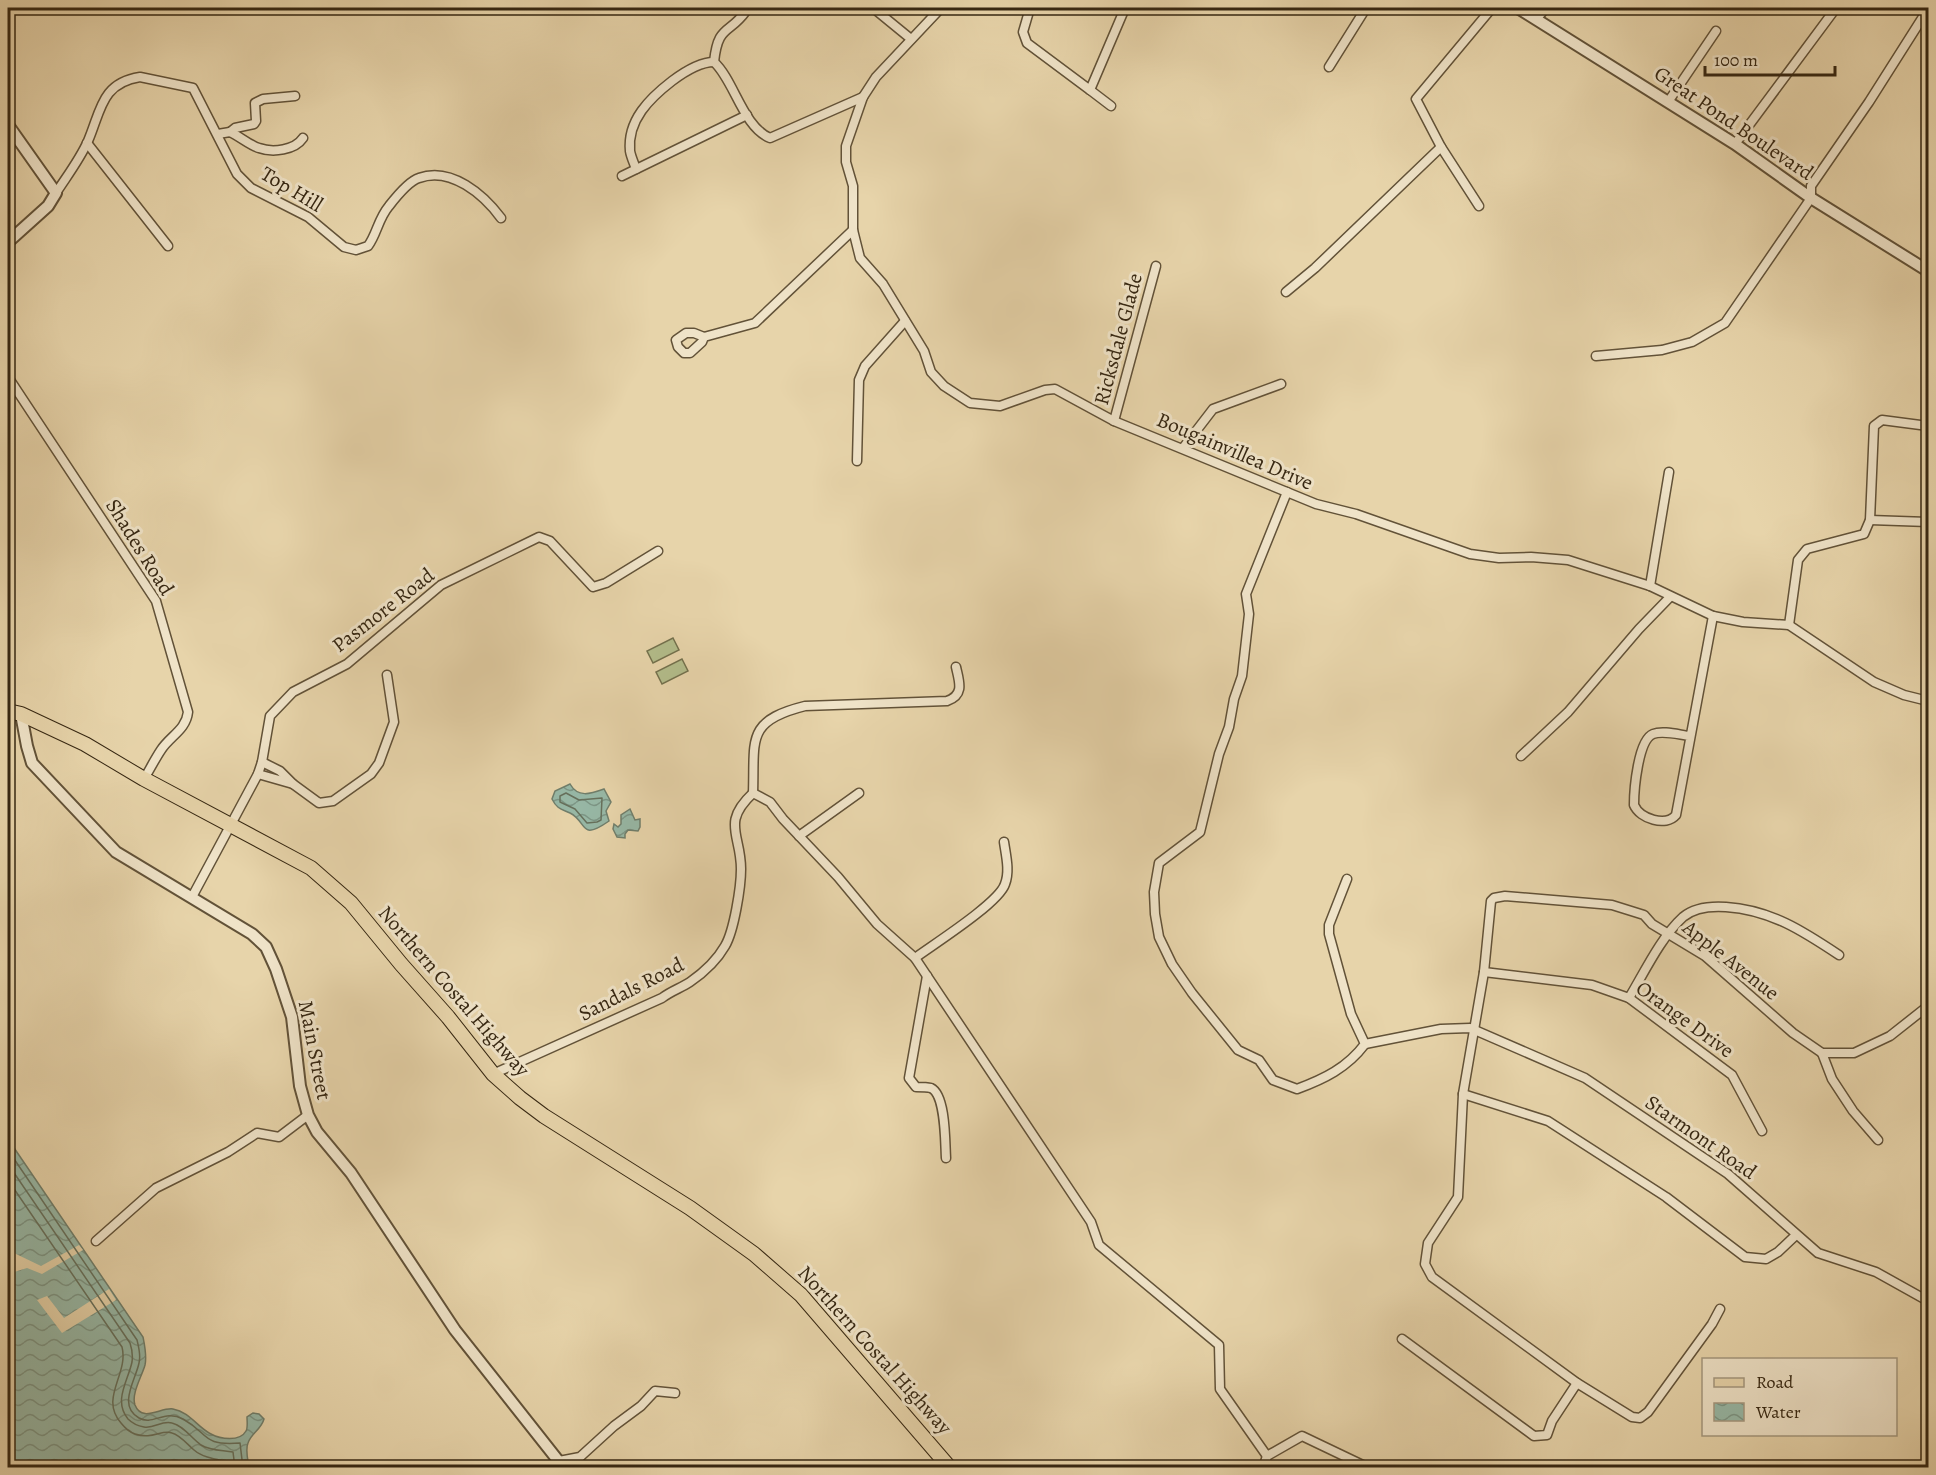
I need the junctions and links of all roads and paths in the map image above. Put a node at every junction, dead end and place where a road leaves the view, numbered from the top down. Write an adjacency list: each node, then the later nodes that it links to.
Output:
1 (876, 8): 14 (street)
2 (941, 8): 14 (street, Bougainvillea Drive)
3 (1030, 8): 17 (street)
4 (1125, 8): 17 (street)
5 (1366, 8): 16 (street)
6 (1492, 8): 29 (street)
7 (1518, 8): 12 (street, Great Pond Boulevard)
8 (1546, 8): 12 (street)
9 (1836, 8): 28 (street)
10 (1929, 9): 33 (street)
11 (746, 11): 15 (street)
12 (1536, 19): 20 (street, Great Pond Boulevard)
13 (1716, 31): 20 (street)
14 (911, 39): 19 (street, Bougainvillea Drive)
15 (714, 62): 22 (street); 30 (street)
16 (1329, 67)
17 (1090, 90): 21 (street)
18 (294, 96): 24 (street)
19 (863, 97): 22 (street); 36 (street, Bougainvillea Drive)
20 (1668, 102): 28 (street, Great Pond Boulevard)
21 (1111, 106)
22 (747, 115): 30 (street)
23 (8, 125): 32 (street)
24 (230, 132): 25 (street); 26 (street)
25 (218, 134): 27 (street, Top Hill); 35 (street, Top Hill)
26 (303, 138)
27 (87, 143): 32 (street, Top Hill); 38 (street)
28 (1735, 144): 33 (street, Great Pond Boulevard)
29 (1441, 147): 34 (street); 41 (street)
30 (636, 169): 31 (street)
31 (622, 176)
32 (56, 193): 37 (street)
33 (1811, 198): 40 (street, Great Pond Boulevard); 44 (street)
34 (1479, 206)
35 (501, 218)
36 (853, 230): 42 (street, Bougainvillea Drive); 43 (street)
37 (8, 242)
38 (168, 246)
39 (1156, 266): 47 (street, Ricksdale Glade)
40 (1929, 271)
41 (1286, 292)
42 (905, 321): 47 (street, Bougainvillea Drive); 50 (street)
43 (704, 337)
44 (1596, 356)
45 (8, 377): 68 (street, Shades Road)
46 (1281, 384): 49 (street)
47 (1114, 421): 49 (street, Bougainvillea Drive)
48 (1929, 426): 53 (street)
49 (1183, 448): 52 (street, Bougainvillea Drive)
50 (857, 461)
51 (1669, 472): 56 (street)
52 (1287, 492): 56 (street, Bougainvillea Drive); 85 (street)
53 (1870, 520): 54 (street); 59 (street)
54 (1929, 522)
55 (658, 551): 66 (street, Pasmore Road)
56 (1650, 586): 57 (street, Bougainvillea Drive)
57 (1670, 597): 58 (street, Bougainvillea Drive); 65 (street)
58 (1713, 616): 59 (street, Bougainvillea Drive); 64 (street)
59 (1789, 625): 62 (street, Bougainvillea Drive)
60 (956, 667): 70 (street)
61 (387, 675): 69 (street)
62 (1929, 702)
63 (14, 712): 68 (main road, Northern Costal Highway); 76 (street, Main Street)
64 (1690, 736): 64 (street)
65 (1521, 756)
66 (262, 762): 67 (street, Pasmore Road); 69 (street)
67 (258, 774): 69 (street); 72 (street, Pasmore Road)
68 (144, 779): 72 (main road, Northern Costal Highway)
69 (293, 784)
70 (753, 793): 73 (street); 87 (street, Sandals Road)
71 (859, 793): 73 (street)
72 (230, 825): 76 (street, Pasmore Road); 87 (main road, Northern Costal Highway)
73 (800, 836): 79 (street)
74 (1004, 842): 79 (street)
75 (1347, 879): 85 (street)
76 (192, 897): 89 (street, Main Street)
77 (1669, 933): 78 (street); 80 (street, Apple Avenue); 82 (street); 86 (street, Apple Avenue)
78 (1839, 955)
79 (915, 958): 81 (street)
80 (1484, 972): 82 (street, Orange Drive); 84 (street)
81 (927, 976): 92 (street); 100 (street)
82 (1629, 998): 90 (street, Orange Drive)
83 (1929, 1006): 86 (street)
84 (1474, 1030): 85 (street); 88 (street); 93 (street, Starmont Road)
85 (1365, 1044)
86 (1822, 1053): 91 (street)
87 (493, 1074): 102 (main road, Northern Costal Highway)
88 (1463, 1094): 93 (street); 98 (street)
89 (308, 1115): 94 (street); 101 (street, Main Street)
90 (1762, 1131)
91 (1878, 1140)
92 (946, 1158)
93 (1796, 1235): 95 (street, Starmont Road)
94 (96, 1241)
95 (1929, 1301)
96 (1720, 1309): 98 (street)
97 (1402, 1339): 98 (street)
98 (1577, 1383)
99 (675, 1393): 101 (street)
100 (1267, 1456): 103 (street); 104 (street)
101 (561, 1464)
102 (950, 1467)
103 (1263, 1467)
104 (1368, 1467)

